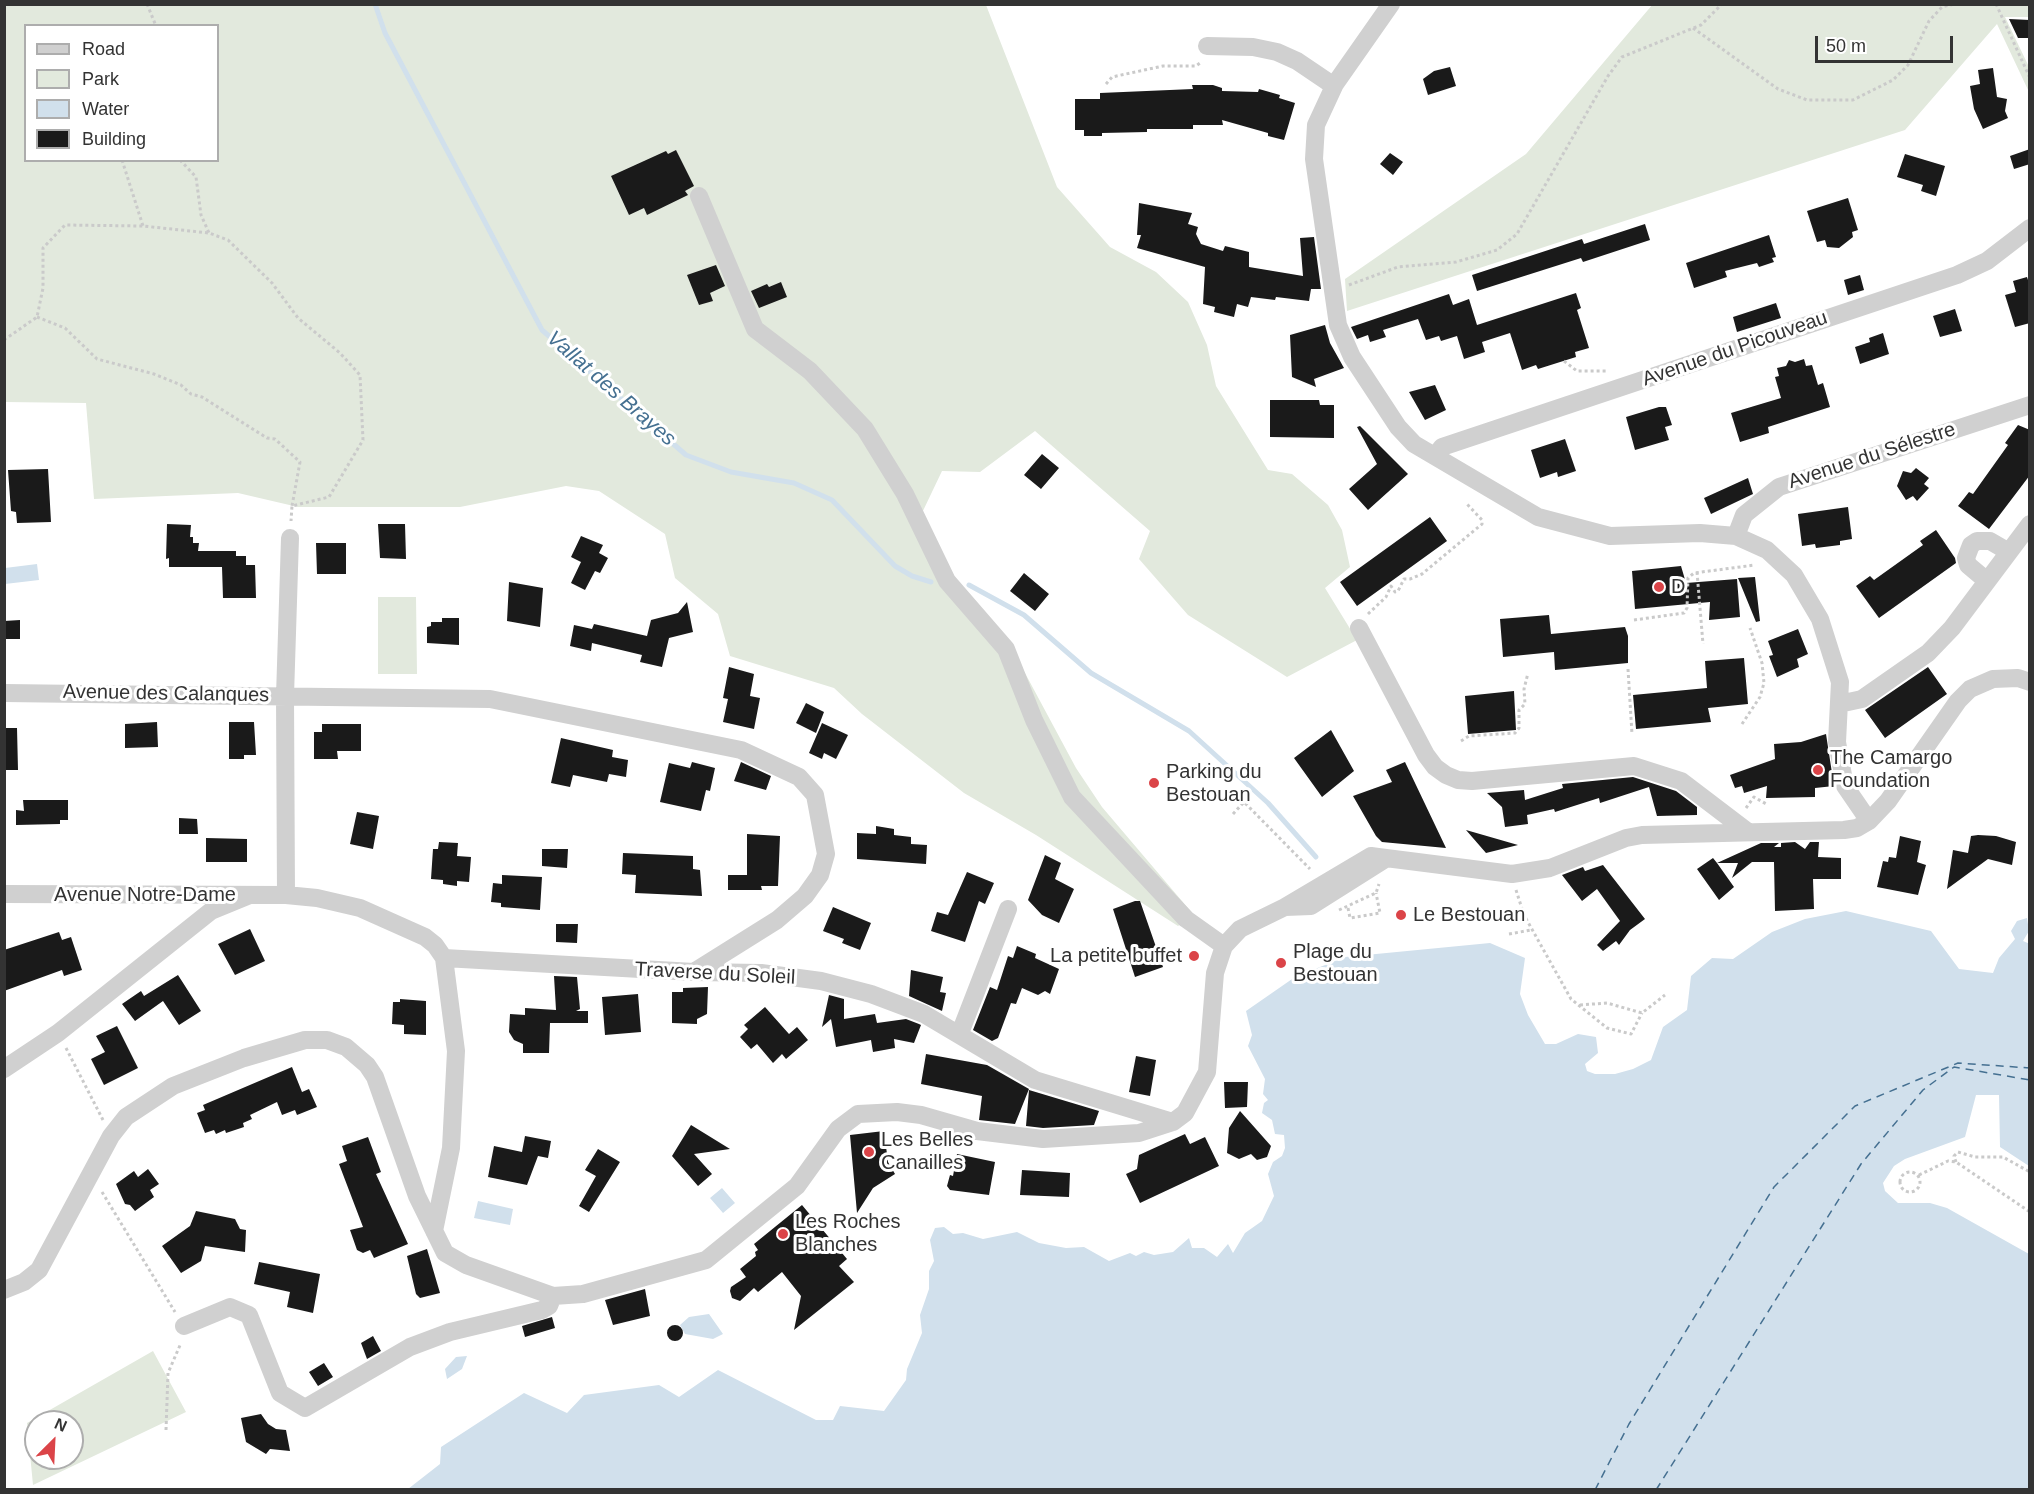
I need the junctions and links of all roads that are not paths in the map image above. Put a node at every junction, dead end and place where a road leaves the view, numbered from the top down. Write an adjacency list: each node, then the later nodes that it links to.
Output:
1 (1391, 4): 3 (street)
2 (1207, 46): 3 (street)
3 (1334, 86): 7 (street)
4 (699, 196): 26 (street)
5 (2030, 228): 7 (street, Avenue du Picouveau)
6 (2030, 405): 9 (street, Avenue du Sélestre)
7 (1435, 456): 9 (street)
8 (2030, 524): 11 (street)
9 (1736, 536): 17 (street)
10 (290, 538): 16 (street)
11 (2009, 552): 12 (street); 12 (street)
12 (1987, 581): 17 (street)
13 (1359, 628): 19 (street)
14 (2026, 679): 18 (street)
15 (4, 693): 16 (street, Avenue des Calanques)
16 (285, 696): 23 (street, Avenue des Calanques); 28 (street)
17 (1839, 704): 18 (street)
18 (1869, 821): 19 (street)
19 (1748, 832): 26 (street)
20 (4, 894): 21 (street, Avenue Notre-Dame)
21 (181, 895): 22 (street, Avenue Notre-Dame); 25 (street)
22 (250, 895): 23 (street, Avenue Notre-Dame); 25 (street)
23 (286, 896): 27 (street)
24 (1008, 909): 29 (street)
25 (193, 925): 30 (street)
26 (1224, 946): 31 (street)
27 (444, 958): 28 (street, Traverse du Soleil); 32 (street)
28 (694, 972): 29 (street, Traverse du Soleil)
29 (960, 1034): 31 (street, Traverse du Soleil)
30 (4, 1069)
31 (1173, 1122): 36 (street)
32 (448, 1164): 33 (street); 34 (street)
33 (417, 1196): 34 (street); 35 (street)
34 (434, 1231): 36 (street)
35 (4, 1290)
36 (553, 1296): 37 (street)
37 (184, 1326)

